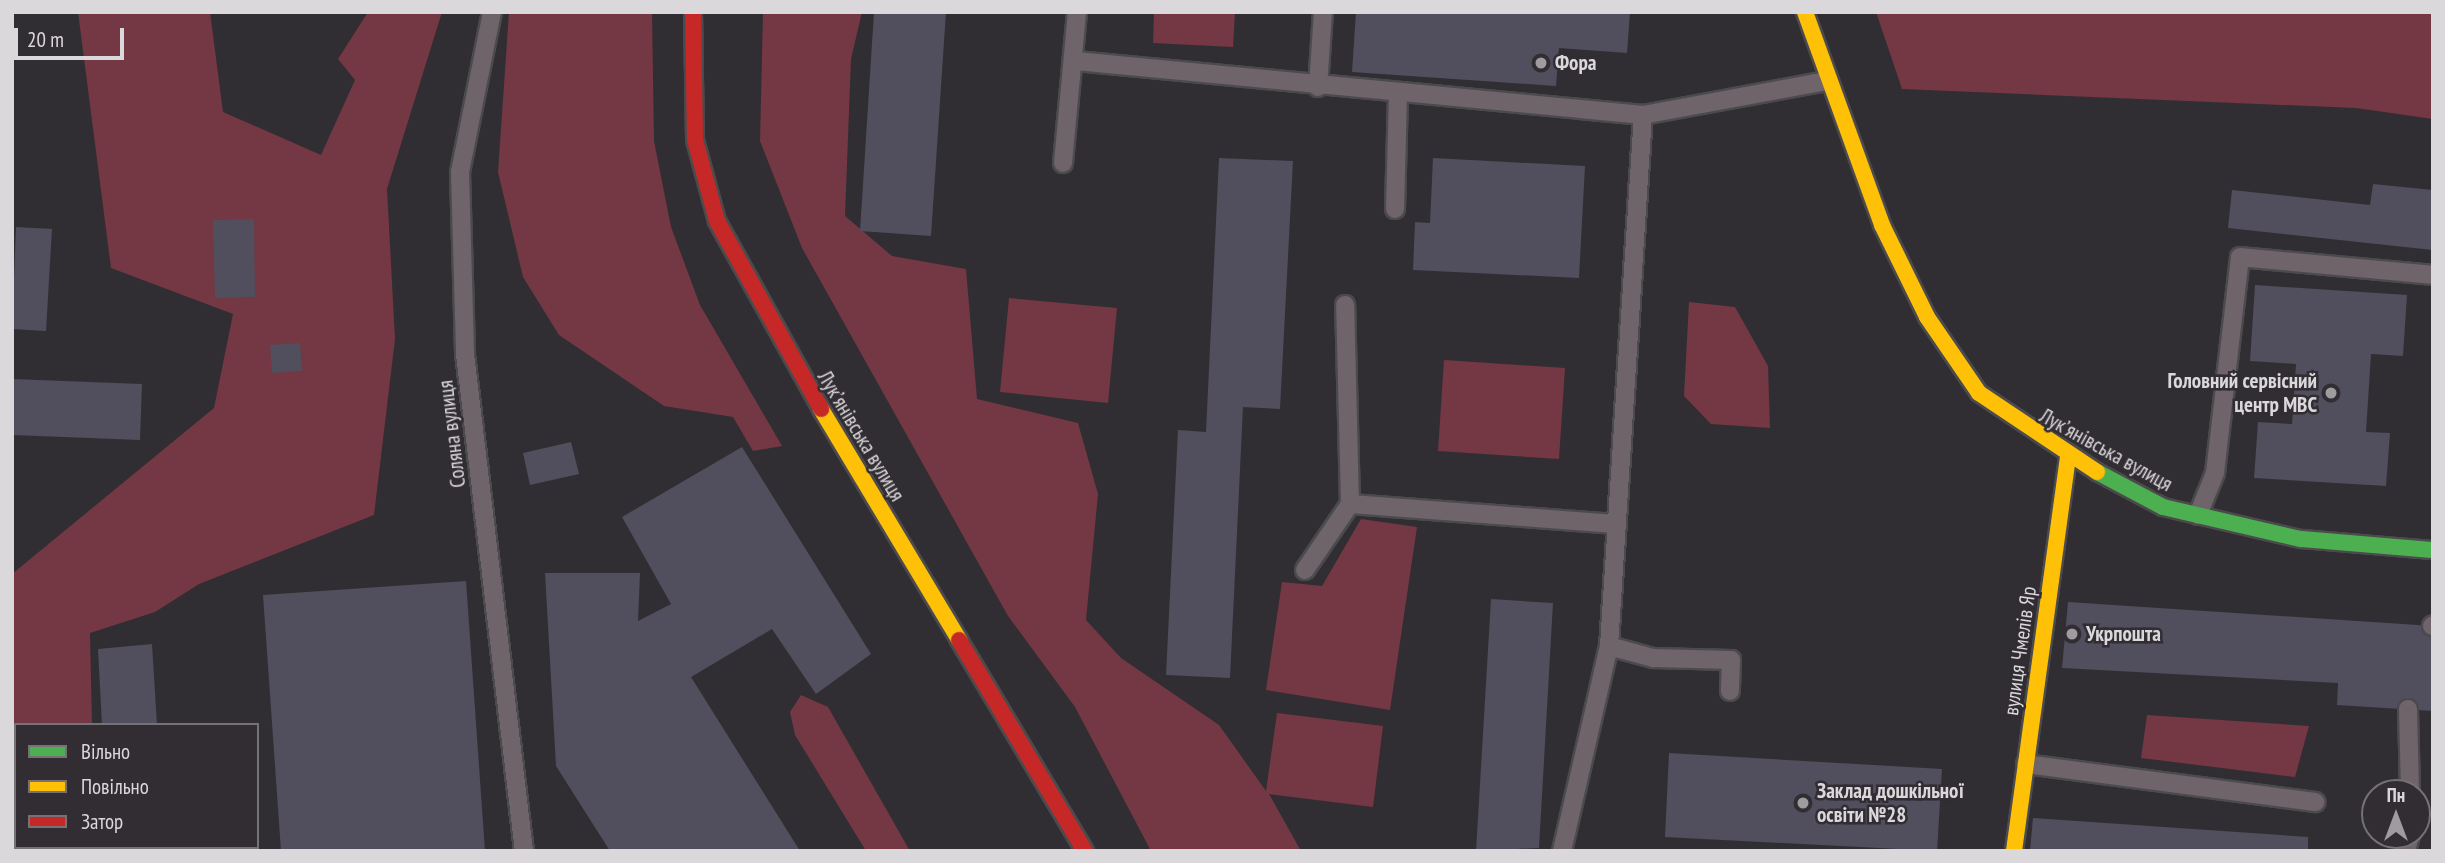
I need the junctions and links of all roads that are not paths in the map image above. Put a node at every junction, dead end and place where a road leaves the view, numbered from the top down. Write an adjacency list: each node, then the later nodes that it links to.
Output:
1 (492, 12): 27 (lane, Соляна вулиця)
2 (693, 12): 28 (street, Лукʼянівська вулиця)
3 (1077, 12): 6 (lane)
4 (1323, 12): 8 (lane)
5 (1805, 12): 7 (street, Лукʼянівська вулиця)
6 (1076, 61): 8 (lane); 11 (lane)
7 (1826, 81): 10 (lane); 15 (street, Лукʼянівська вулиця)
8 (1318, 87): 9 (lane)
9 (1398, 94): 10 (lane); 12 (lane)
10 (1643, 115): 18 (lane)
11 (1063, 163)
12 (1395, 209)
13 (2433, 275): 17 (lane)
14 (1345, 304): 16 (lane)
15 (2068, 457): 17 (street, Лукʼянівська вулиця); 24 (street, вулиця Чмелів Яр)
16 (1350, 504): 18 (lane); 20 (lane)
17 (2198, 515): 19 (street, Лукʼянівська вулиця)
18 (1616, 524): 21 (lane)
19 (2433, 551)
20 (1305, 570)
21 (1609, 646): 22 (lane); 29 (lane)
22 (1730, 691)
23 (2408, 709): 25 (lane)
24 (2026, 764): 26 (lane); 30 (street, вулиця Чмелів Яр)
25 (2410, 779)
26 (2316, 802)
27 (524, 851)
28 (1085, 851)
29 (1562, 851)
30 (2014, 851)

